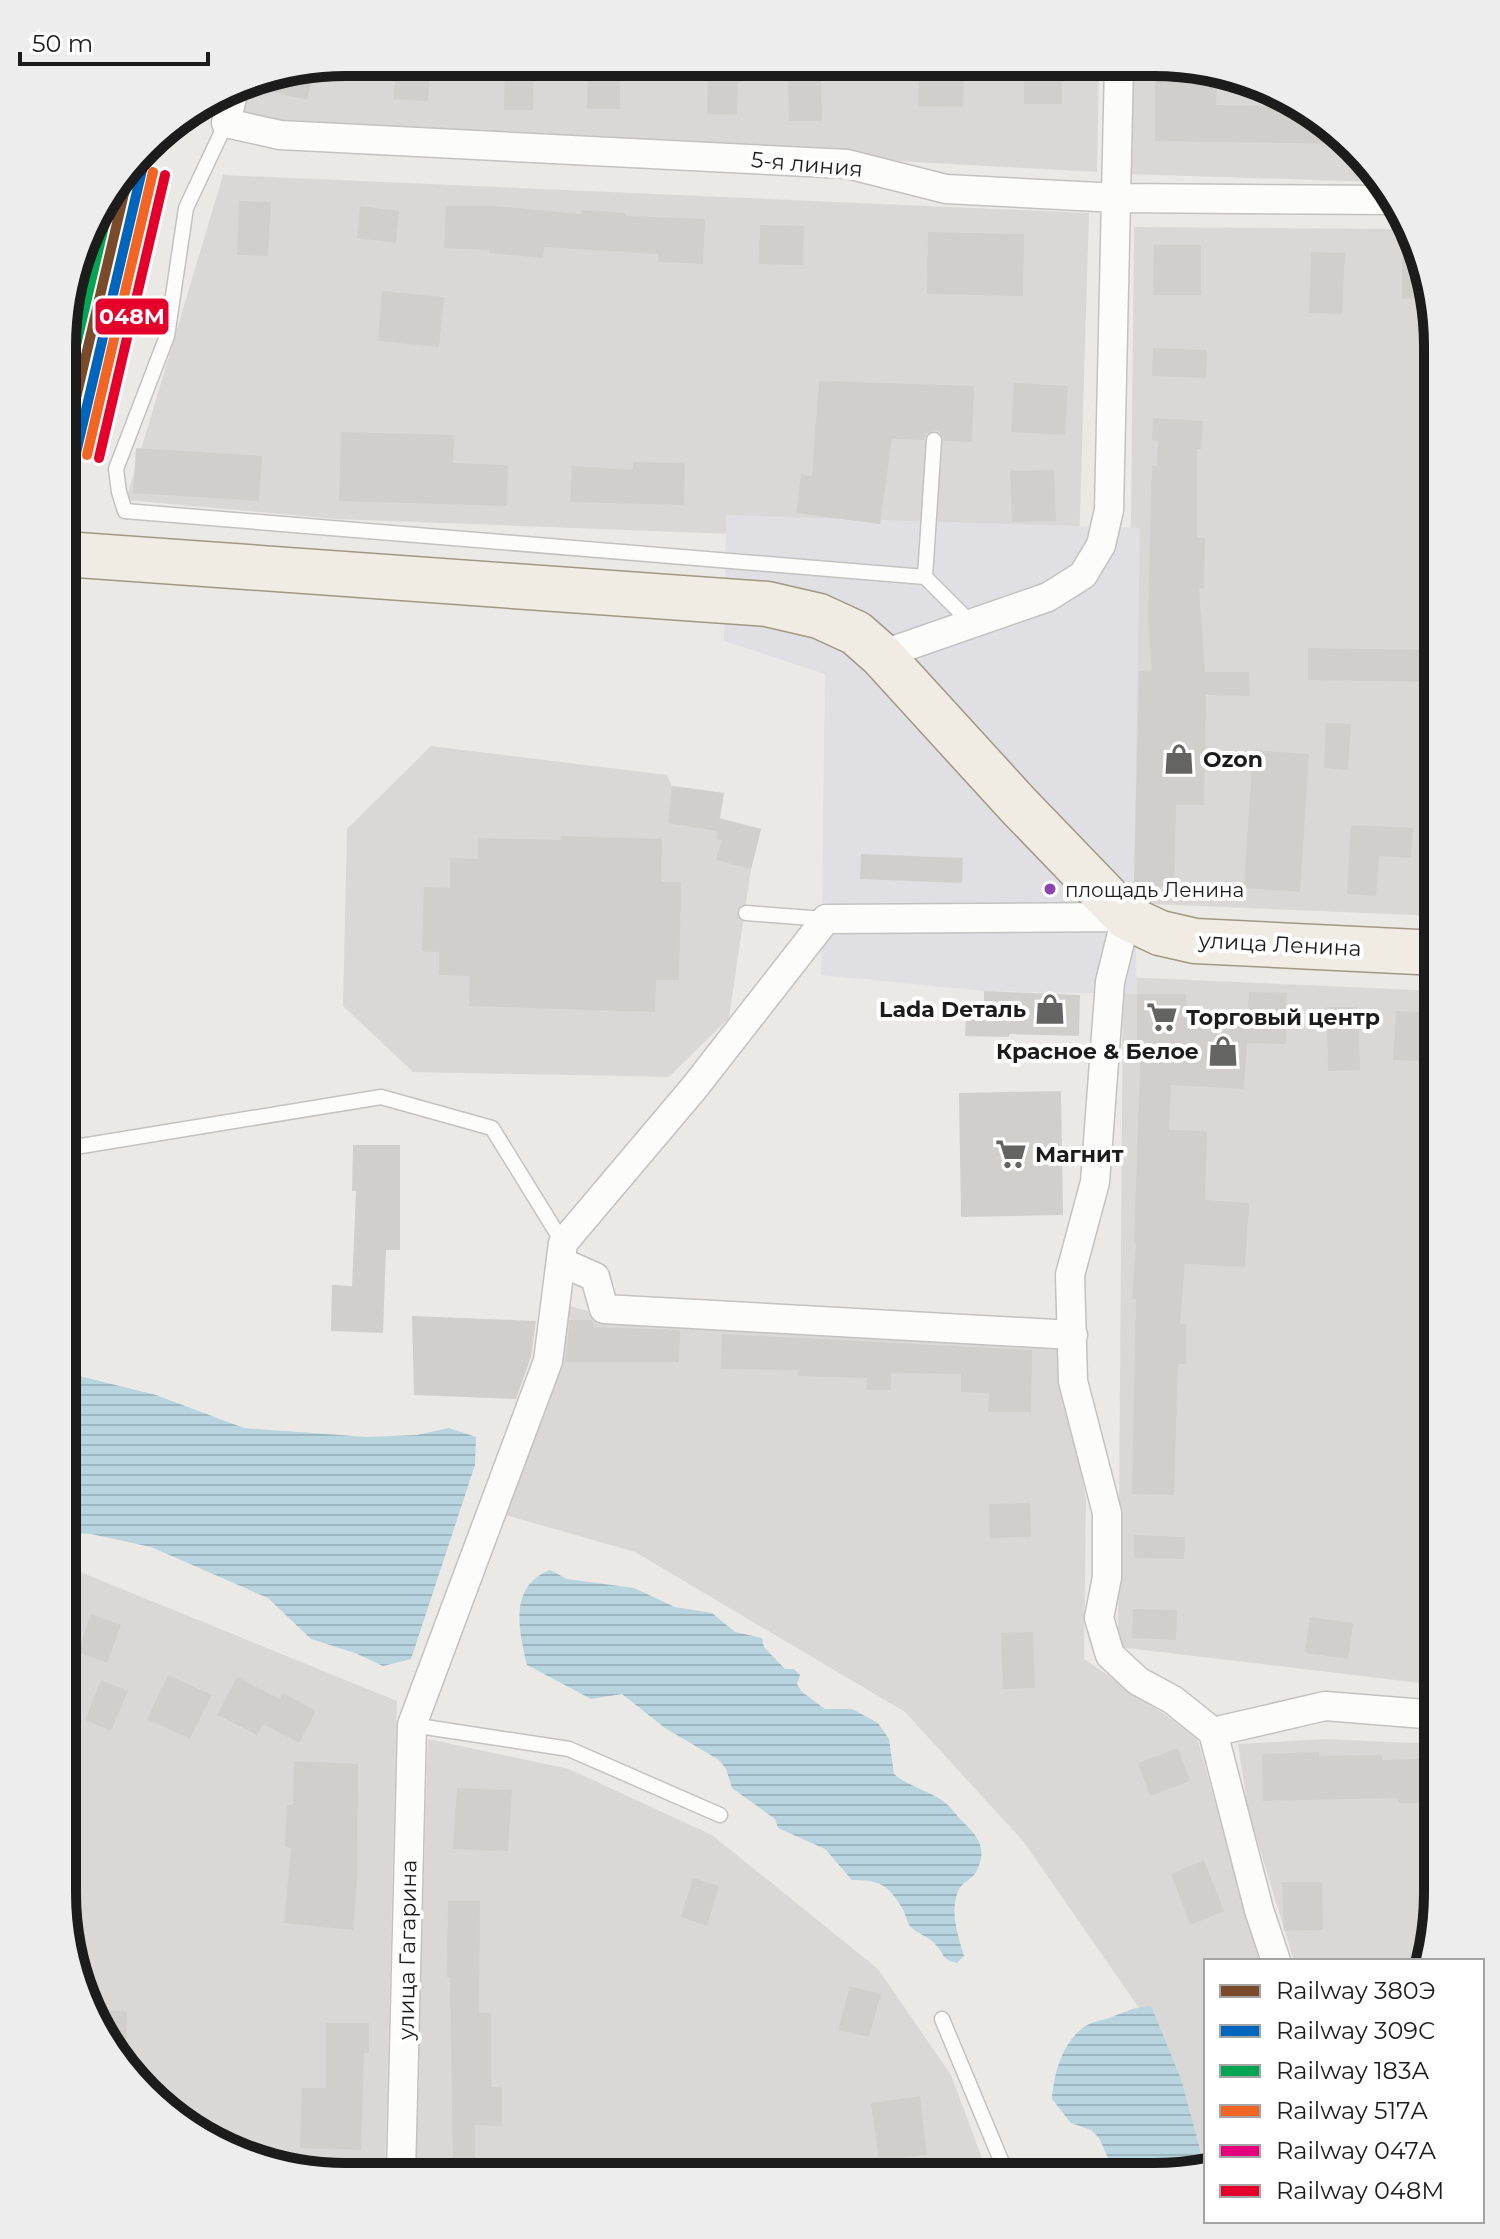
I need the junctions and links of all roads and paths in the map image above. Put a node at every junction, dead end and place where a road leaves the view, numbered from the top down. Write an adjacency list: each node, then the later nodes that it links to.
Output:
1 (1119, 76): 4 (street)
2 (231, 102): 3 (street)
3 (226, 123): 4 (street, 5-я линия); 8 (lane)
4 (1118, 198): 5 (street, 5-я линия); 9 (street)
5 (1381, 200)
6 (934, 440): 8 (lane)
7 (76, 555): 10 (main road)
8 (925, 577): 9 (lane)
9 (971, 623): 10 (street)
10 (881, 655): 12 (main road)
11 (746, 913): 13 (lane)
12 (1126, 917): 13 (street); 14 (main road, улица Ленина); 17 (street)
13 (826, 919): 16 (street)
14 (1424, 952)
15 (76, 1147): 16 (lane)
16 (562, 1252): 17 (street); 19 (street, улица Гагарина)
17 (1073, 1335): 20 (street)
18 (1423, 1714): 20 (street)
19 (412, 1725): 21 (lane); 24 (street, улица Гагарина)
20 (1213, 1732): 22 (street)
21 (720, 1815)
22 (1275, 1959)
23 (942, 2019): 25 (lane)
24 (401, 2163)
25 (1002, 2163)

